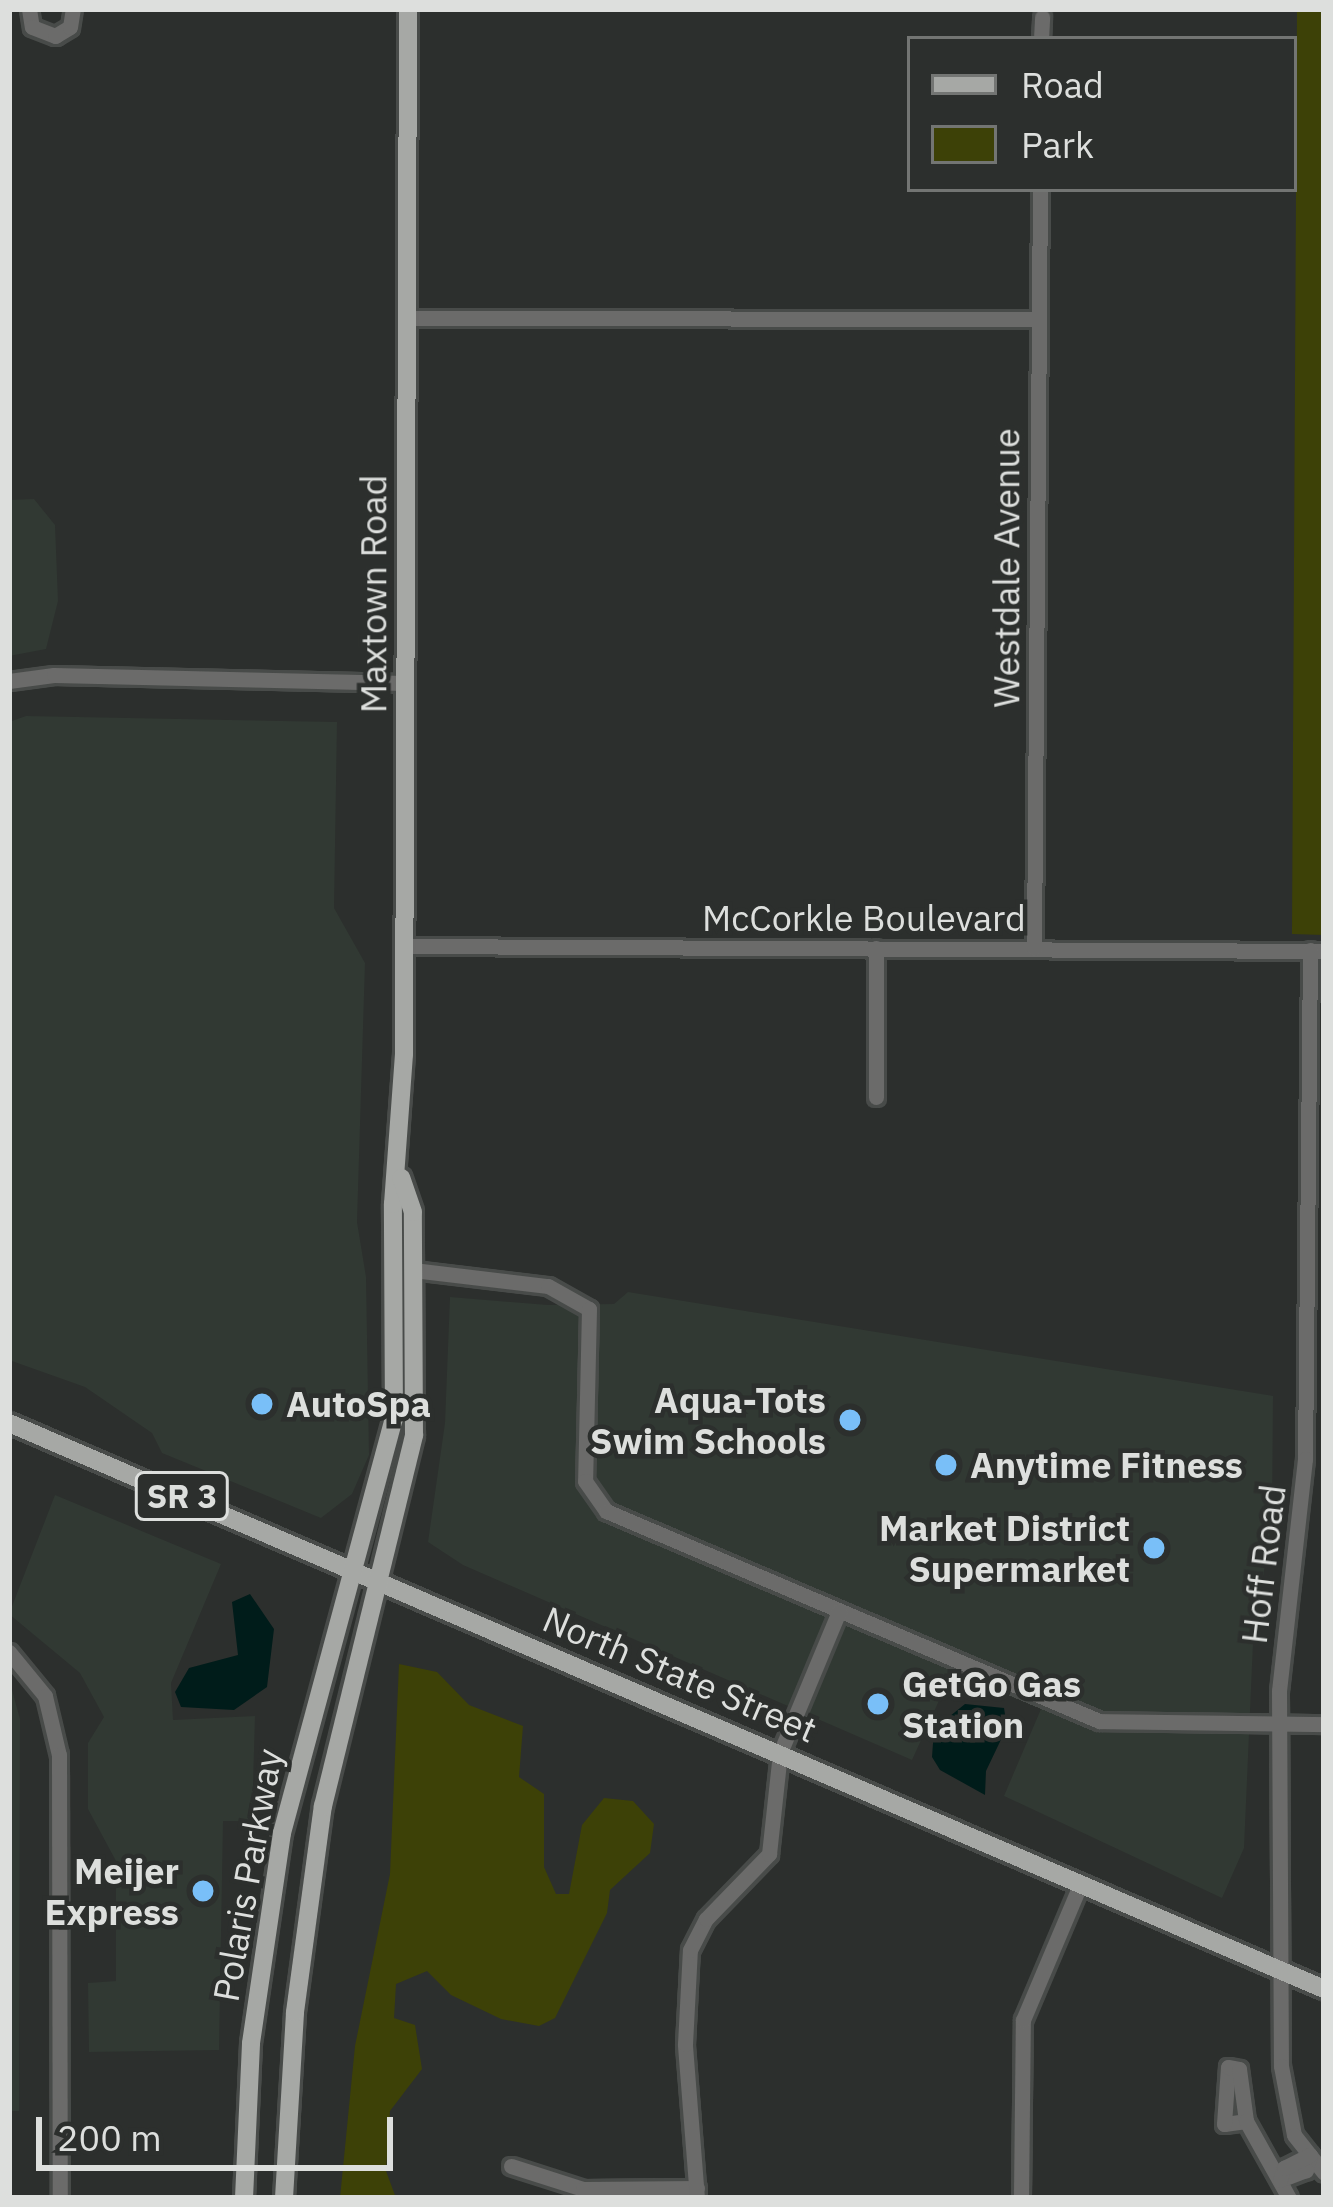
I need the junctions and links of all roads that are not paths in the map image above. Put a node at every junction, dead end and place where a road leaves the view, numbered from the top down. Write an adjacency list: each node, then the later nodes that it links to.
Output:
1 (29, 9): 2 (street)
2 (74, 9)
3 (408, 9): 7 (main road, Maxtown Road)
4 (1042, 17): 5 (street)
5 (1041, 36)
6 (1040, 192): 8 (street, Westdale Avenue)
7 (407, 318): 8 (street); 10 (main road, Maxtown Road)
8 (1039, 319): 13 (street, Westdale Avenue)
9 (9, 681): 10 (street)
10 (405, 683): 11 (main road, Maxtown Road)
11 (404, 946): 12 (street, McCorkle Boulevard); 16 (main road, Maxtown Road)
12 (876, 948): 13 (street, McCorkle Boulevard); 15 (street)
13 (1034, 948): 14 (street, McCorkle Boulevard)
14 (1317, 950): 20 (street, Hoff Road)
15 (876, 1097)
16 (401, 1178): 17 (main road, Maxtown Road); 18 (main road, Maxtown Road)
17 (393, 1261): 19 (main road); 23 (main road, Maxtown Road)
18 (413, 1270): 19 (main road, Maxtown Road); 25 (street)
19 (416, 1359): 24 (main road, Maxtown Road)
20 (1304, 1369): 21 (street); 28 (street, Hoff Road)
21 (1324, 1371)
22 (9, 1423): 23 (main road, North State Street / SR 3)
23 (353, 1570): 24 (main road, North State Street / SR 3); 40 (main road, Polaris Parkway)
24 (374, 1578): 29 (main road, North State Street / SR 3); 41 (main road, Polaris Parkway)
25 (839, 1611): 28 (street); 29 (street)
26 (9, 1652): 39 (street)
27 (1324, 1724): 28 (street)
28 (1279, 1725): 31 (street, Hoff Road)
29 (780, 1753): 30 (main road, North State Street / SR 3); 38 (street)
30 (1081, 1883): 31 (main road, North State Street / SR 3); 42 (street)
31 (1284, 1972): 32 (main road, North State Street / SR 3); 34 (street, Hoff Road)
32 (1324, 1989)
33 (1246, 2120): 37 (street)
34 (1317, 2150): 36 (street, Hoff Road); 37 (street)
35 (512, 2166): 38 (street)
36 (1324, 2173)
37 (1280, 2180): 43 (street)
38 (697, 2193)
39 (60, 2198)
40 (244, 2198)
41 (284, 2198)
42 (1021, 2198)
43 (1289, 2198)

